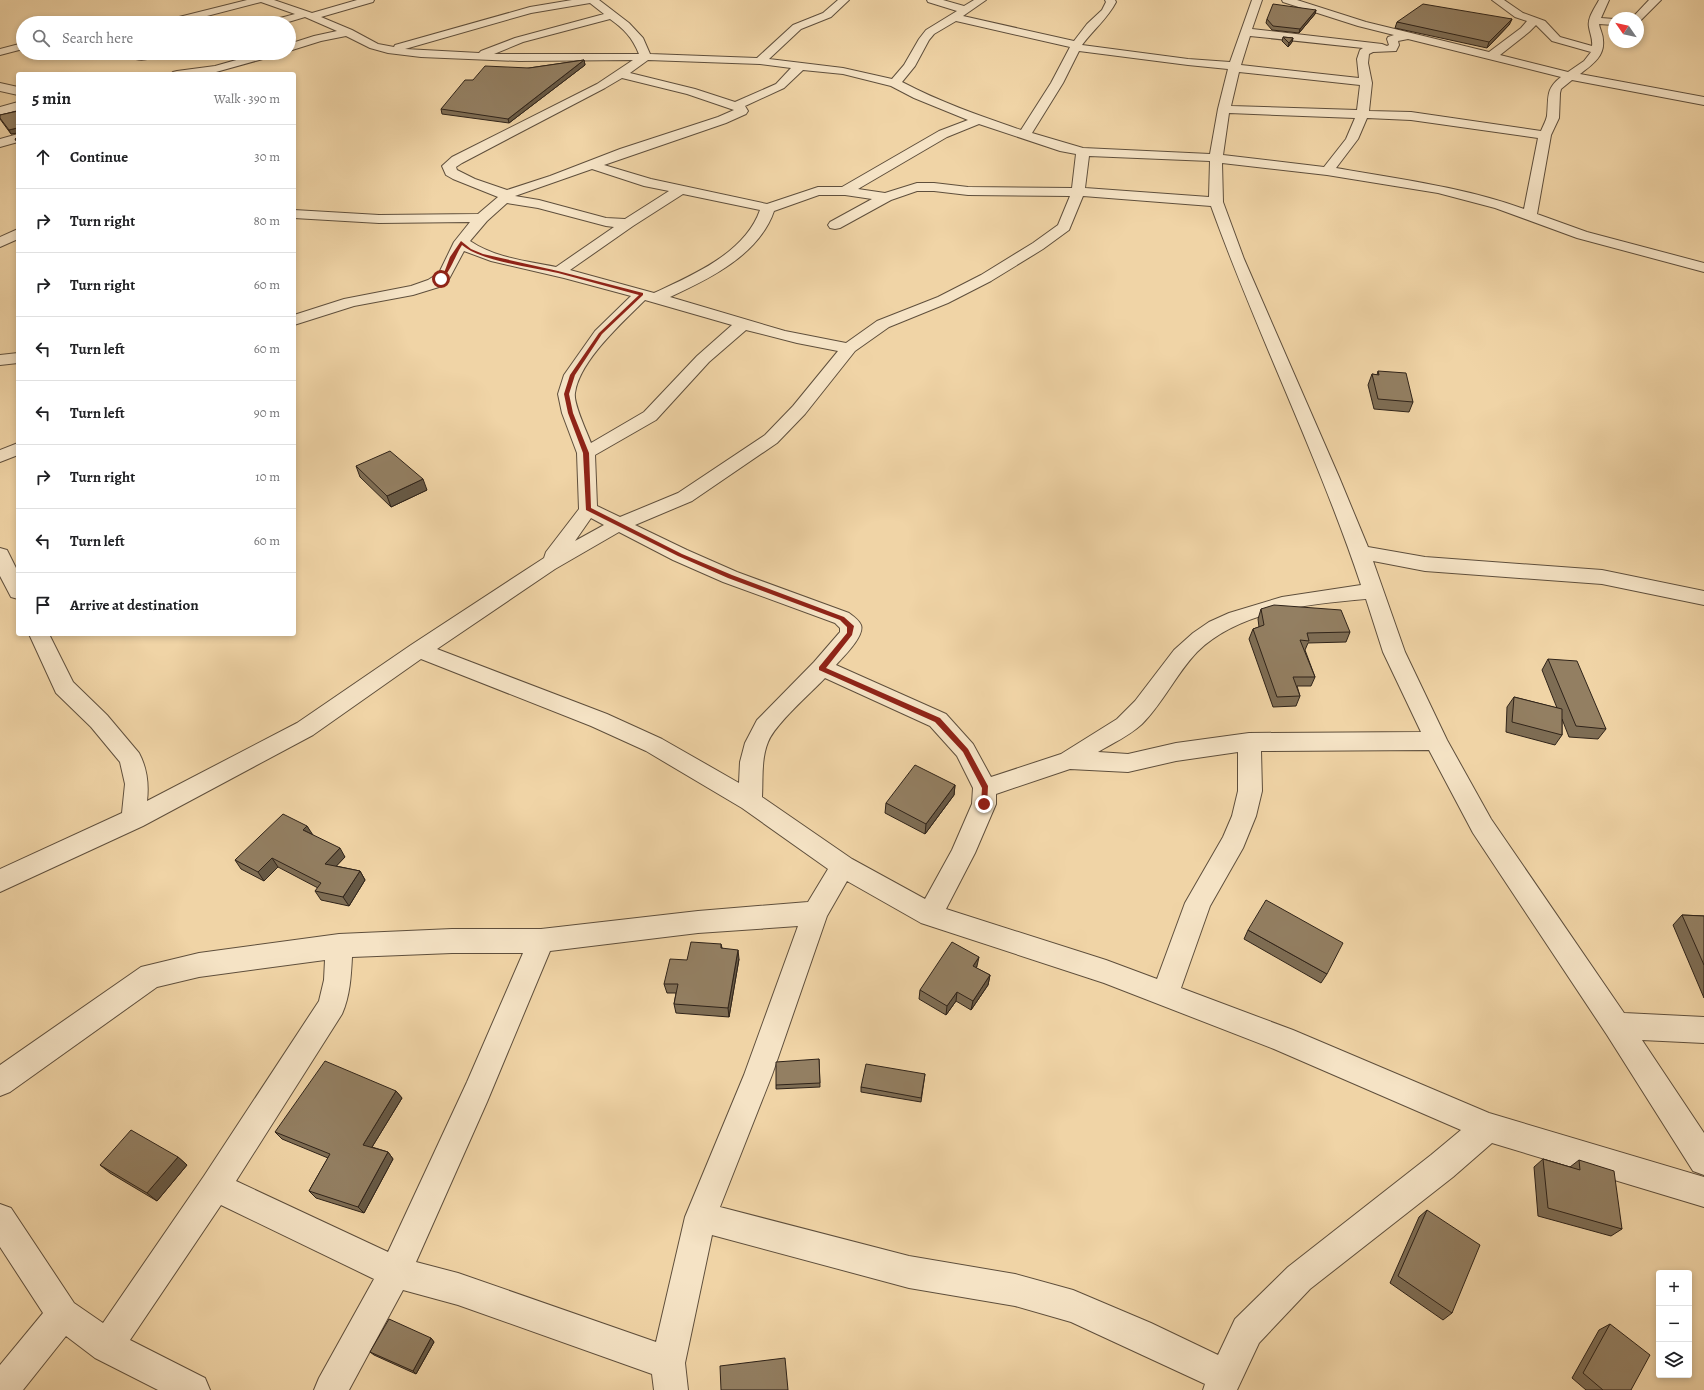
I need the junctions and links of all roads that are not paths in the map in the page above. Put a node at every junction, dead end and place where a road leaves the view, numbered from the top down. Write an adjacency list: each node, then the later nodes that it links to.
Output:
1 (259, 0): 21 (street)
2 (264, 0): 16 (street)
3 (296, 0): 16 (street)
4 (369, 0): 19 (street)
5 (591, 0): 20 (street); 34 (street)
6 (844, 0): 41 (street)
7 (932, 0): 17 (street)
8 (981, 0): 17 (street)
9 (1110, 0): 31 (street)
10 (1257, 0): 28 (street)
11 (1497, 0): 24 (street)
12 (1604, 0): 25 (street)
13 (1637, 0): 15 (street)
14 (1293, 1): 29 (street)
15 (1652, 2): 18 (street)
16 (279, 5): 19 (street)
17 (965, 10): 22 (street)
18 (1643, 12)
19 (309, 15): 23 (street); 27 (street)
20 (612, 15): 38 (street); 39 (street)
21 (195, 16)
22 (954, 17): 31 (street); 50 (street)
23 (296, 18)
24 (1533, 21): 36 (street); 37 (street)
25 (1594, 21): 26 (street); 36 (street)
26 (1608, 22)
27 (348, 32): 30 (street); 34 (street)
28 (1248, 32): 33 (street); 43 (street)
29 (1410, 35): 33 (street); 37 (street)
30 (296, 46)
31 (1076, 46): 43 (street); 60 (street)
32 (16, 48): 35 (street)
33 (1393, 49): 49 (street)
34 (388, 50): 38 (street)
35 (0, 52)
36 (1598, 52): 48 (street)
37 (1491, 56): 48 (street)
38 (477, 57): 39 (street)
39 (646, 57): 41 (street); 47 (street)
40 (248, 60): 44 (street)
41 (760, 61): 42 (street)
42 (800, 65): 50 (street); 54 (street)
43 (1235, 67): 49 (street); 56 (street)
44 (216, 69): 45 (street); 46 (street)
45 (193, 72)
46 (209, 72)
47 (621, 74): 54 (street); 71 (street)
48 (1571, 76): 53 (street); 61 (street)
49 (1366, 82): 58 (street)
50 (895, 83): 59 (street)
51 (0, 87): 52 (street)
52 (16, 91)
53 (1704, 100)
54 (736, 106): 66 (street)
55 (16, 107): 57 (street)
56 (1224, 109): 58 (street); 65 (street)
57 (0, 111)
58 (1361, 115): 61 (street); 67 (street)
59 (979, 120): 60 (street); 69 (street)
60 (1024, 135): 64 (street)
61 (1545, 135): 76 (street)
62 (16, 140): 63 (street)
63 (3, 150)
64 (1083, 152): 65 (street); 70 (street)
65 (1216, 158): 67 (street); 73 (street)
66 (592, 165): 68 (street); 71 (street)
67 (1328, 171): 76 (street)
68 (681, 190): 74 (street); 78 (street)
69 (845, 191): 72 (street); 74 (street)
70 (1078, 192): 72 (street); 73 (street); 88 (street)
71 (505, 197): 77 (street); 78 (street)
72 (886, 197): 79 (street)
73 (1216, 202): 96 (street)
74 (768, 208): 85 (street)
75 (296, 214): 77 (street)
76 (1530, 215): 83 (street)
77 (483, 218): 81 (street)
78 (628, 223): 84 (street)
79 (835, 225)
80 (16, 234): 82 (street)
81 (461, 242): 84 (street); 86 (street)
82 (0, 243)
83 (1704, 268)
84 (558, 272): 85 (street)
85 (649, 296): 87 (street); 92 (street)
86 (296, 319)
87 (743, 324): 88 (street); 92 (street)
88 (849, 348): 95 (street)
89 (16, 358): 90 (street)
90 (0, 360)
91 (16, 449): 93 (street)
92 (586, 453): 94 (street)
93 (0, 457)
94 (588, 509): 95 (street); 98 (street)
95 (618, 525): 98 (street); 104 (street)
96 (1360, 552): 100 (street); 101 (street)
97 (0, 555): 99 (street)
98 (548, 564): 103 (street)
99 (16, 588)
100 (1373, 590): 105 (street); 107 (street)
101 (1704, 598)
102 (40, 636): 110 (street)
103 (419, 650): 109 (street); 110 (street)
104 (822, 668): 108 (street); 109 (street)
105 (1436, 741): 106 (street); 118 (street)
106 (1249, 742): 107 (street); 117 (street)
107 (1069, 760): 108 (street)
108 (985, 788): 114 (street)
109 (750, 801): 111 (street)
110 (134, 819): 112 (street)
111 (843, 866): 113 (street); 114 (street)
112 (0, 881)
113 (815, 913): 115 (street); 125 (street)
114 (930, 915): 117 (street)
115 (541, 941): 116 (street); 127 (street)
116 (339, 946): 120 (street); 123 (street)
117 (1165, 995): 121 (street)
118 (1617, 1026): 119 (street); 122 (street)
119 (1704, 1030)
120 (0, 1082)
121 (1488, 1127): 124 (street); 131 (street)
122 (1704, 1160)
123 (215, 1187): 127 (street); 129 (street)
124 (1704, 1192)
125 (700, 1217): 130 (street); 131 (street)
126 (0, 1219): 128 (street)
127 (395, 1272): 130 (street); 134 (street)
128 (63, 1314): 129 (street); 132 (street)
129 (106, 1346): 133 (street)
130 (669, 1377)
131 (1223, 1383)
132 (0, 1390)
133 (194, 1390)
134 (331, 1390)

